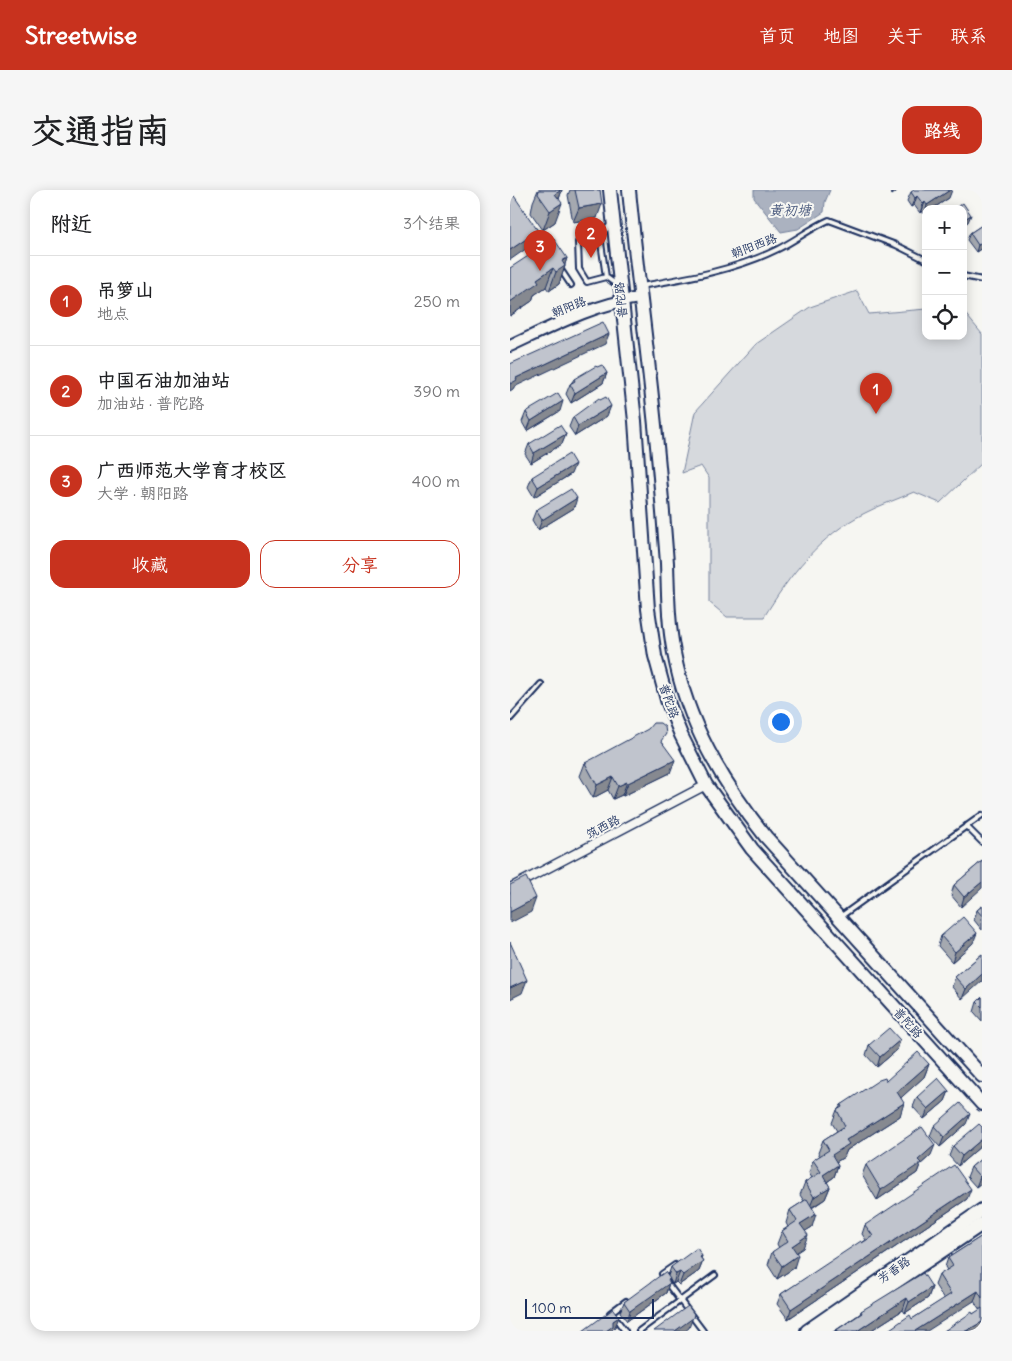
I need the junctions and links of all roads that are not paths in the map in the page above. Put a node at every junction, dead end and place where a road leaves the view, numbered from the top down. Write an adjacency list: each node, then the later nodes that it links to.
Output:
1 (610, 190): 4 (main road, 普陀路)
2 (628, 190): 3 (main road, 普陀路)
3 (631, 218): 4 (lane); 17 (main road, 普陀路)
4 (613, 222): 6 (lane); 16 (main road, 普陀路)
5 (530, 225): 7 (lane)
6 (600, 236): 12 (lane); 12 (lane)
7 (545, 247): 8 (lane); 9 (lane)
8 (538, 252)
9 (550, 254)
10 (922, 258): 17 (lane, 朝阳西路)
11 (555, 262): 15 (lane)
12 (606, 277): 16 (lane)
13 (967, 277): 14 (lane)
14 (982, 280)
15 (571, 285)
16 (619, 286): 18 (main road, 普陀路)
17 (638, 292): 18 (street, 朝阳路); 27 (main road, 普陀路)
18 (621, 300): 19 (street, 朝阳路); 22 (main road, 普陀路)
19 (510, 346)
20 (541, 684): 21 (lane)
21 (510, 719)
22 (706, 786): 26 (street, 筑西路); 29 (main road, 普陀路)
23 (982, 815): 24 (lane)
24 (966, 826): 25 (lane); 27 (lane)
25 (982, 842)
26 (510, 888)
27 (839, 918): 28 (main road, 普陀路)
28 (982, 1076)
29 (982, 1104)
30 (982, 1210): 43 (main road, 芳香路)
31 (982, 1224): 44 (main road, 芳香路)
32 (681, 1260): 33 (lane)
33 (661, 1275): 35 (lane); 37 (lane)
34 (715, 1275): 37 (lane)
35 (654, 1280)
36 (632, 1296): 38 (lane)
37 (681, 1300): 41 (lane); 42 (lane)
38 (611, 1312): 39 (lane); 40 (lane)
39 (604, 1317)
40 (625, 1331)
41 (639, 1331)
42 (703, 1331)
43 (806, 1331)
44 (823, 1331)

